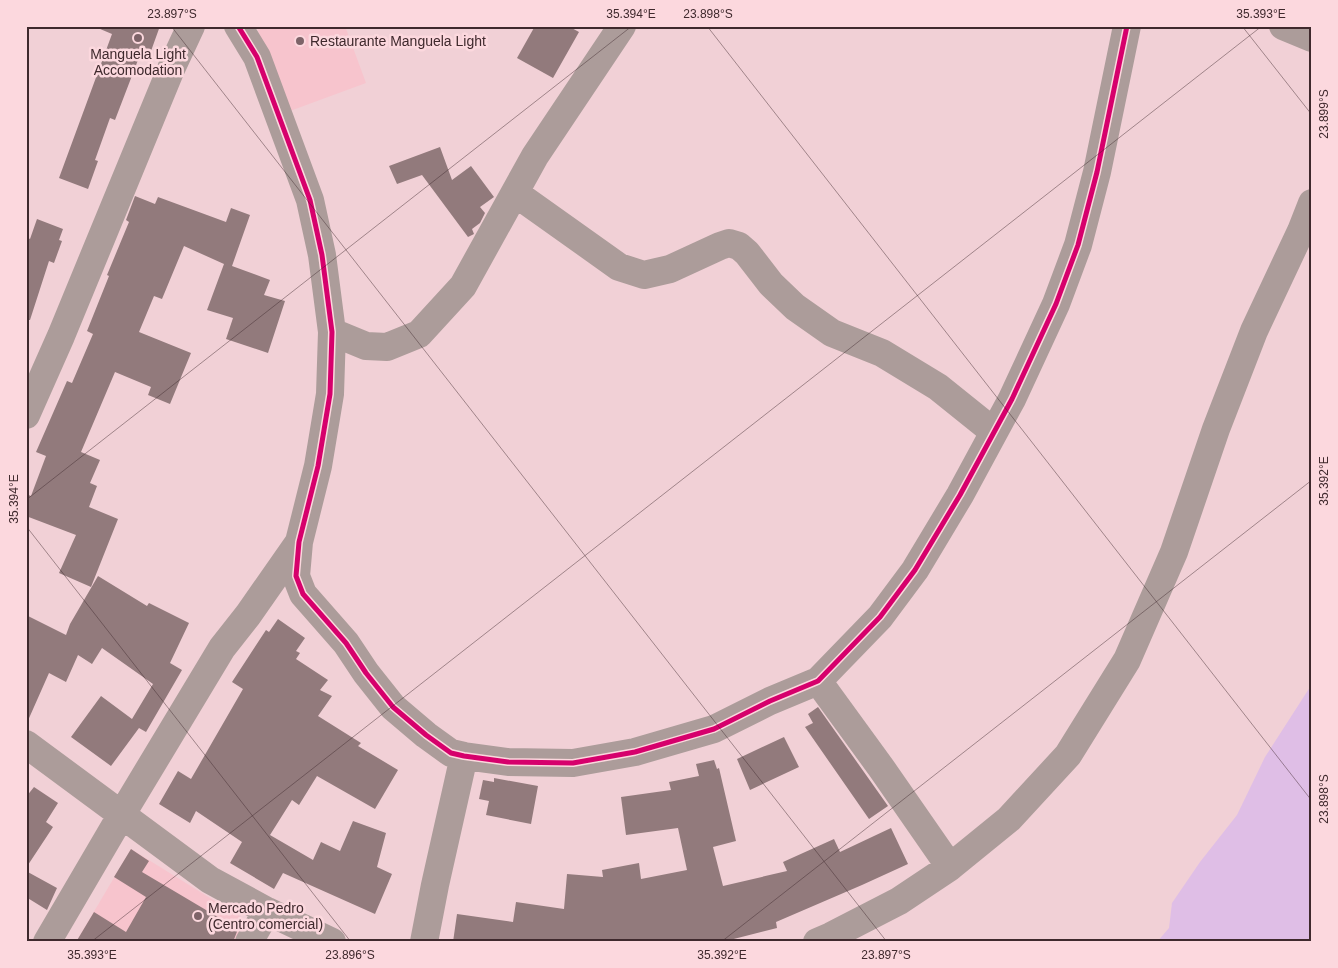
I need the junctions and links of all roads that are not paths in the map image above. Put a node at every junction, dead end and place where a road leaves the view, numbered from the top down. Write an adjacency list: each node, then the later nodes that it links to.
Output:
1 (191, 26): 10 (street)
2 (238, 26): 9 (street)
3 (622, 26): 7 (street)
4 (1127, 26): 11 (street)
5 (1284, 26): 6 (street)
6 (1312, 38)
7 (515, 193): 9 (street); 11 (street)
8 (1312, 202): 17 (street)
9 (332, 332): 12 (street)
10 (26, 414)
11 (994, 432): 13 (street)
12 (299, 542): 15 (street); 16 (street)
13 (818, 681): 15 (street); 17 (street)
14 (26, 744): 16 (street)
15 (464, 756): 23 (street)
16 (122, 814): 18 (street); 20 (street)
17 (950, 866): 19 (street)
18 (267, 911): 21 (street); 22 (street)
19 (826, 940)
20 (46, 942)
21 (249, 942)
22 (332, 942)
23 (424, 942)

